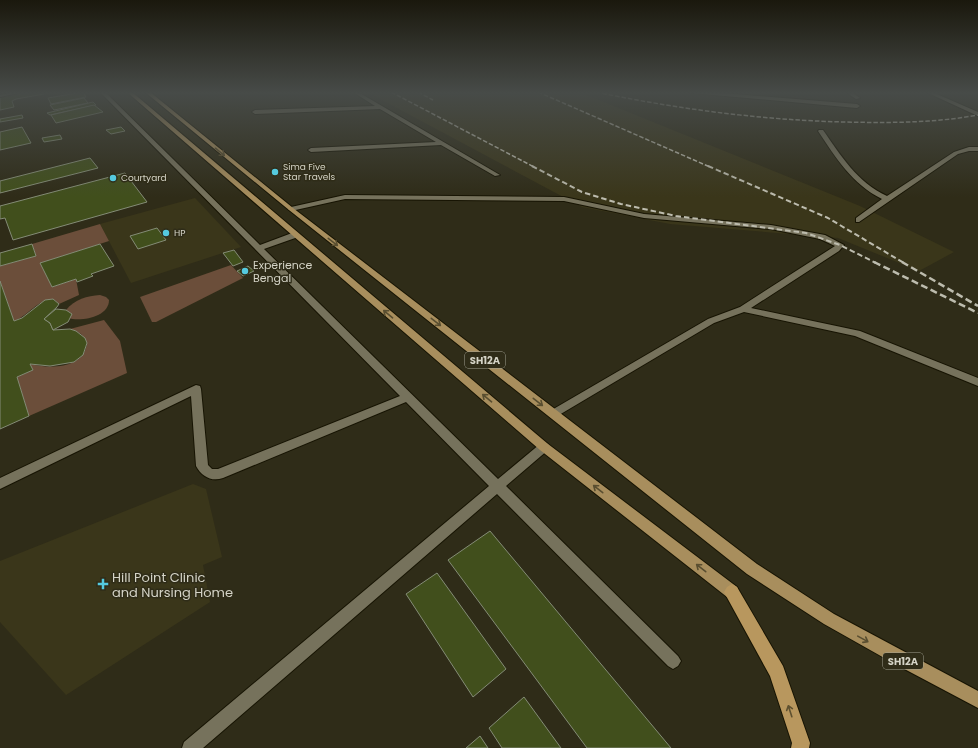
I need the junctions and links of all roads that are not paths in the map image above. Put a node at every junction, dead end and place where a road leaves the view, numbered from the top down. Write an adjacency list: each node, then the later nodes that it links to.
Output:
1 (137, 127): 14 (street)
2 (173, 127): 13 (main road, SH12A)
3 (190, 127): 11 (main road, SH12A, one-way to 11)
4 (414, 127): 6 (street)
5 (821, 131): 10 (street)
6 (440, 143): 8 (street); 9 (street)
7 (978, 149): 10 (street)
8 (311, 150)
9 (497, 175)
10 (887, 199): 12 (street)
11 (291, 209): 13 (main road, SH12A); 15 (street)
12 (859, 220)
13 (305, 231): 14 (street); 18 (main road, SH12A, one-way to 18); 19 (main road, SH12A, one-way to 13)
14 (259, 248): 17 (street)
15 (743, 309): 16 (street); 18 (street)
16 (978, 382)
17 (408, 397): 20 (street); 21 (street)
18 (554, 414): 24 (main road, SH12A, one-way to 24)
19 (544, 447): 21 (street); 22 (main road, SH12A, one-way to 19)
20 (0, 484)
21 (498, 486): 23 (street); 25 (street)
22 (732, 592): 26 (highway, one-way to 22)
23 (673, 661)
24 (978, 700)
25 (190, 748)
26 (800, 748)

